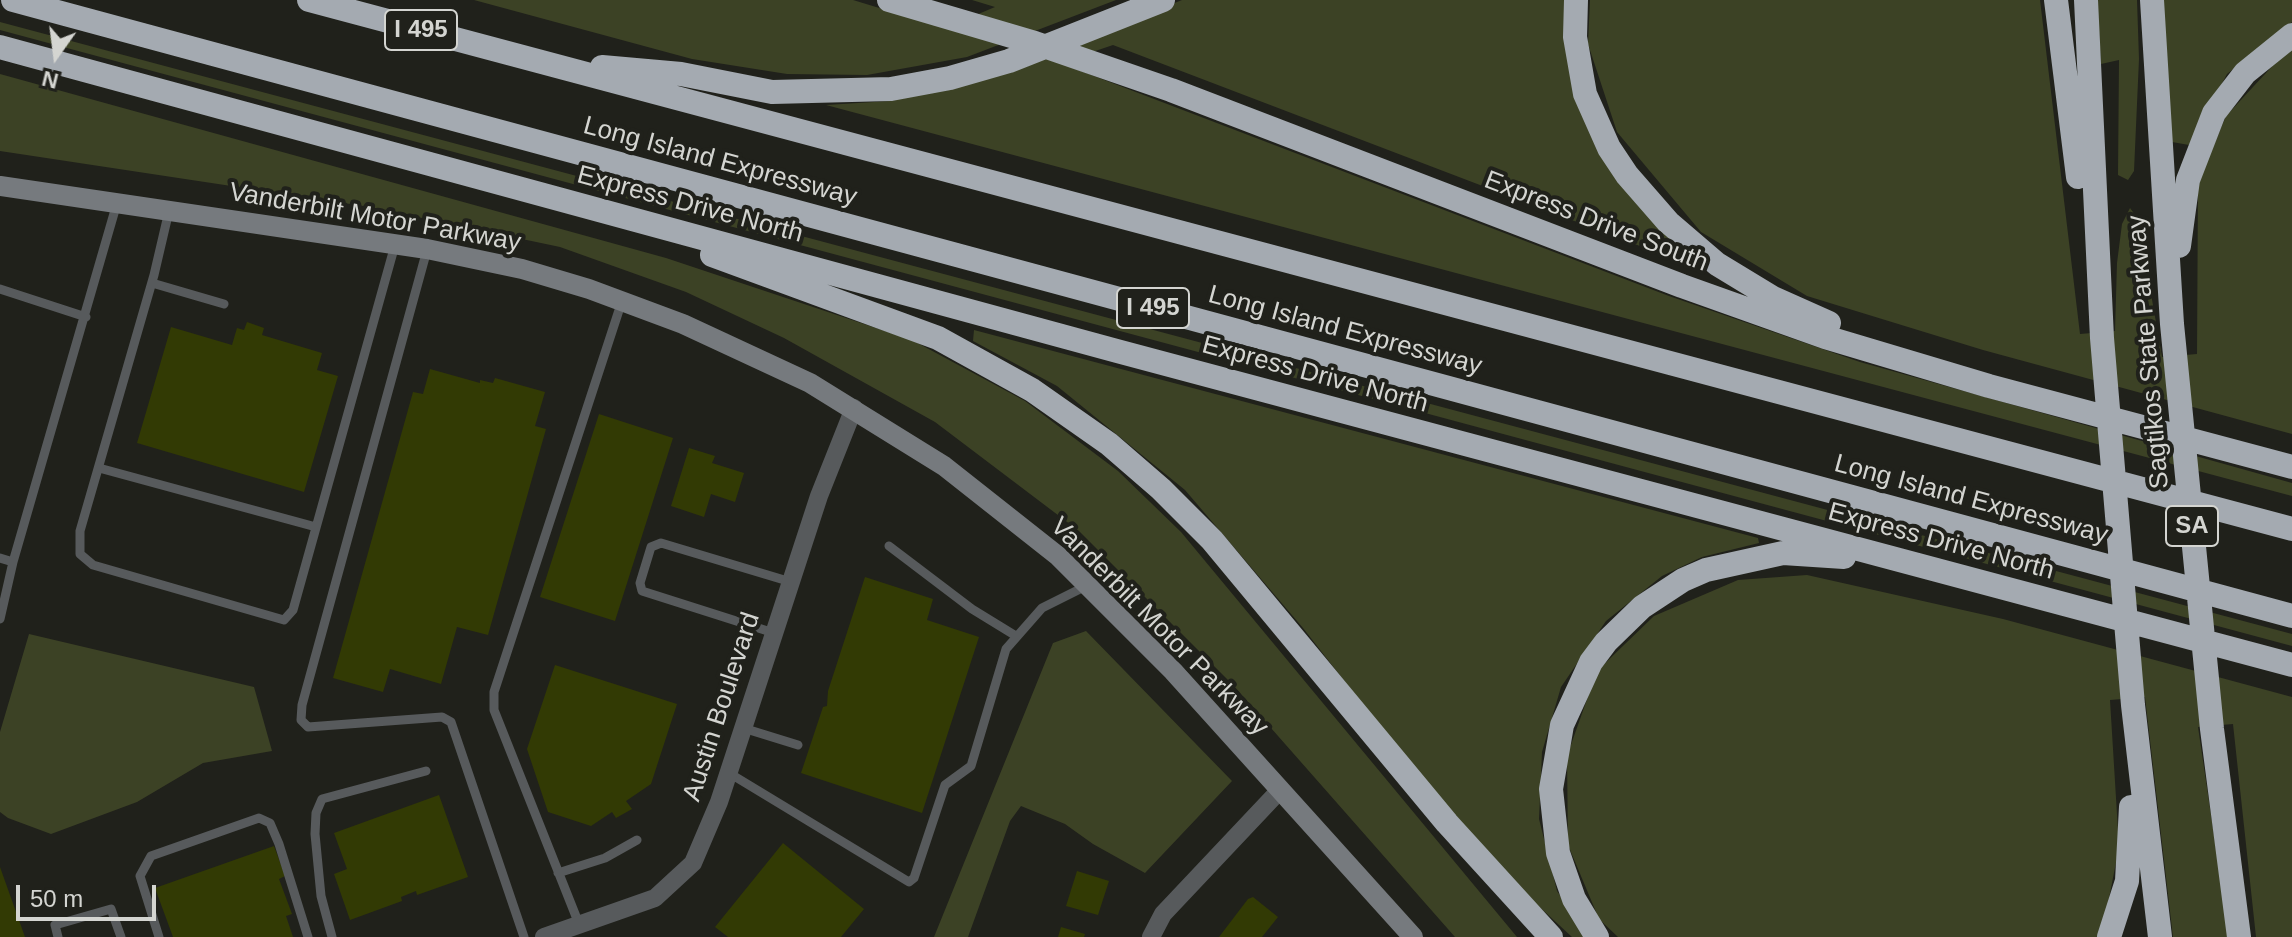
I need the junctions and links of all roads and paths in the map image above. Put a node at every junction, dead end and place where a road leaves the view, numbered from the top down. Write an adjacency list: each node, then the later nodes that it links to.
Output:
1 (13, 0): 37 (highway, Long Island Expressway / I 495)
2 (309, 0): 11 (highway, Long Island Expressway / I 495)
3 (889, 0): 25 (highway, Express Drive South)
4 (1163, 0): 11 (highway)
5 (1576, 0): 25 (highway)
6 (2056, 0): 24 (highway)
7 (2086, 0): 24 (highway, Sagtikos State Parkway)
8 (2152, 0): 23 (highway, Sagtikos State Parkway / SA)
9 (2292, 35): 23 (highway)
10 (0, 47): 12 (highway, Express Drive North)
11 (533, 60): 30 (highway, Long Island Expressway / I 495)
12 (510, 184): 34 (highway, Express Drive North); 50 (highway)
13 (0, 186): 14 (main road, Vanderbilt Motor Parkway)
14 (117, 203): 15 (main road, Vanderbilt Motor Parkway); 22 (lane)
15 (169, 211): 16 (main road, Vanderbilt Motor Parkway); 18 (lane)
16 (395, 244): 17 (main road, Vanderbilt Motor Parkway); 29 (lane)
17 (427, 249): 20 (main road, Vanderbilt Motor Parkway); 58 (lane)
18 (152, 283): 21 (lane); 28 (lane)
19 (0, 289): 22 (lane)
20 (622, 301): 26 (main road, Vanderbilt Motor Parkway); 49 (lane)
21 (224, 304)
22 (86, 317): 33 (lane)
23 (2172, 324): 66 (highway, Sagtikos State Parkway / SA)
24 (2102, 338): 42 (highway, Sagtikos State Parkway)
25 (1922, 367): 27 (highway, Express Drive South)
26 (854, 408): 35 (street, Austin Boulevard); 36 (main road, Vanderbilt Motor Parkway)
27 (2290, 466)
28 (99, 468): 29 (lane); 29 (lane)
29 (316, 527)
30 (2292, 529)
31 (889, 546): 40 (lane)
32 (0, 558): 33 (lane)
33 (13, 562): 38 (lane)
34 (1914, 564): 41 (highway, Express Drive North); 63 (highway)
35 (791, 582): 39 (street, Austin Boulevard); 39 (lane)
36 (1088, 585): 40 (lane); 47 (main road, Vanderbilt Motor Parkway)
37 (2292, 616)
38 (0, 619)
39 (774, 633): 43 (street, Austin Boulevard)
40 (1016, 636): 46 (lane)
41 (2292, 665)
42 (2133, 705): 64 (highway); 65 (highway, Sagtikos State Parkway)
43 (743, 728): 44 (lane); 46 (street, Austin Boulevard)
44 (798, 745)
45 (426, 771): 57 (lane)
46 (729, 773): 51 (street, Austin Boulevard)
47 (1280, 790): 59 (street); 60 (main road, Vanderbilt Motor Parkway)
48 (637, 840): 49 (lane)
49 (558, 873): 51 (lane)
50 (1492, 876): 61 (highway); 62 (highway)
51 (576, 930): 52 (street, Austin Boulevard)
52 (548, 936)
53 (58, 937): 54 (lane)
54 (121, 937)
55 (159, 937): 56 (lane)
56 (308, 937)
57 (332, 937)
58 (524, 937)
59 (1151, 937)
60 (1413, 937)
61 (1540, 937)
62 (1551, 937)
63 (1597, 937)
64 (2109, 937)
65 (2160, 937)
66 (2239, 937)

